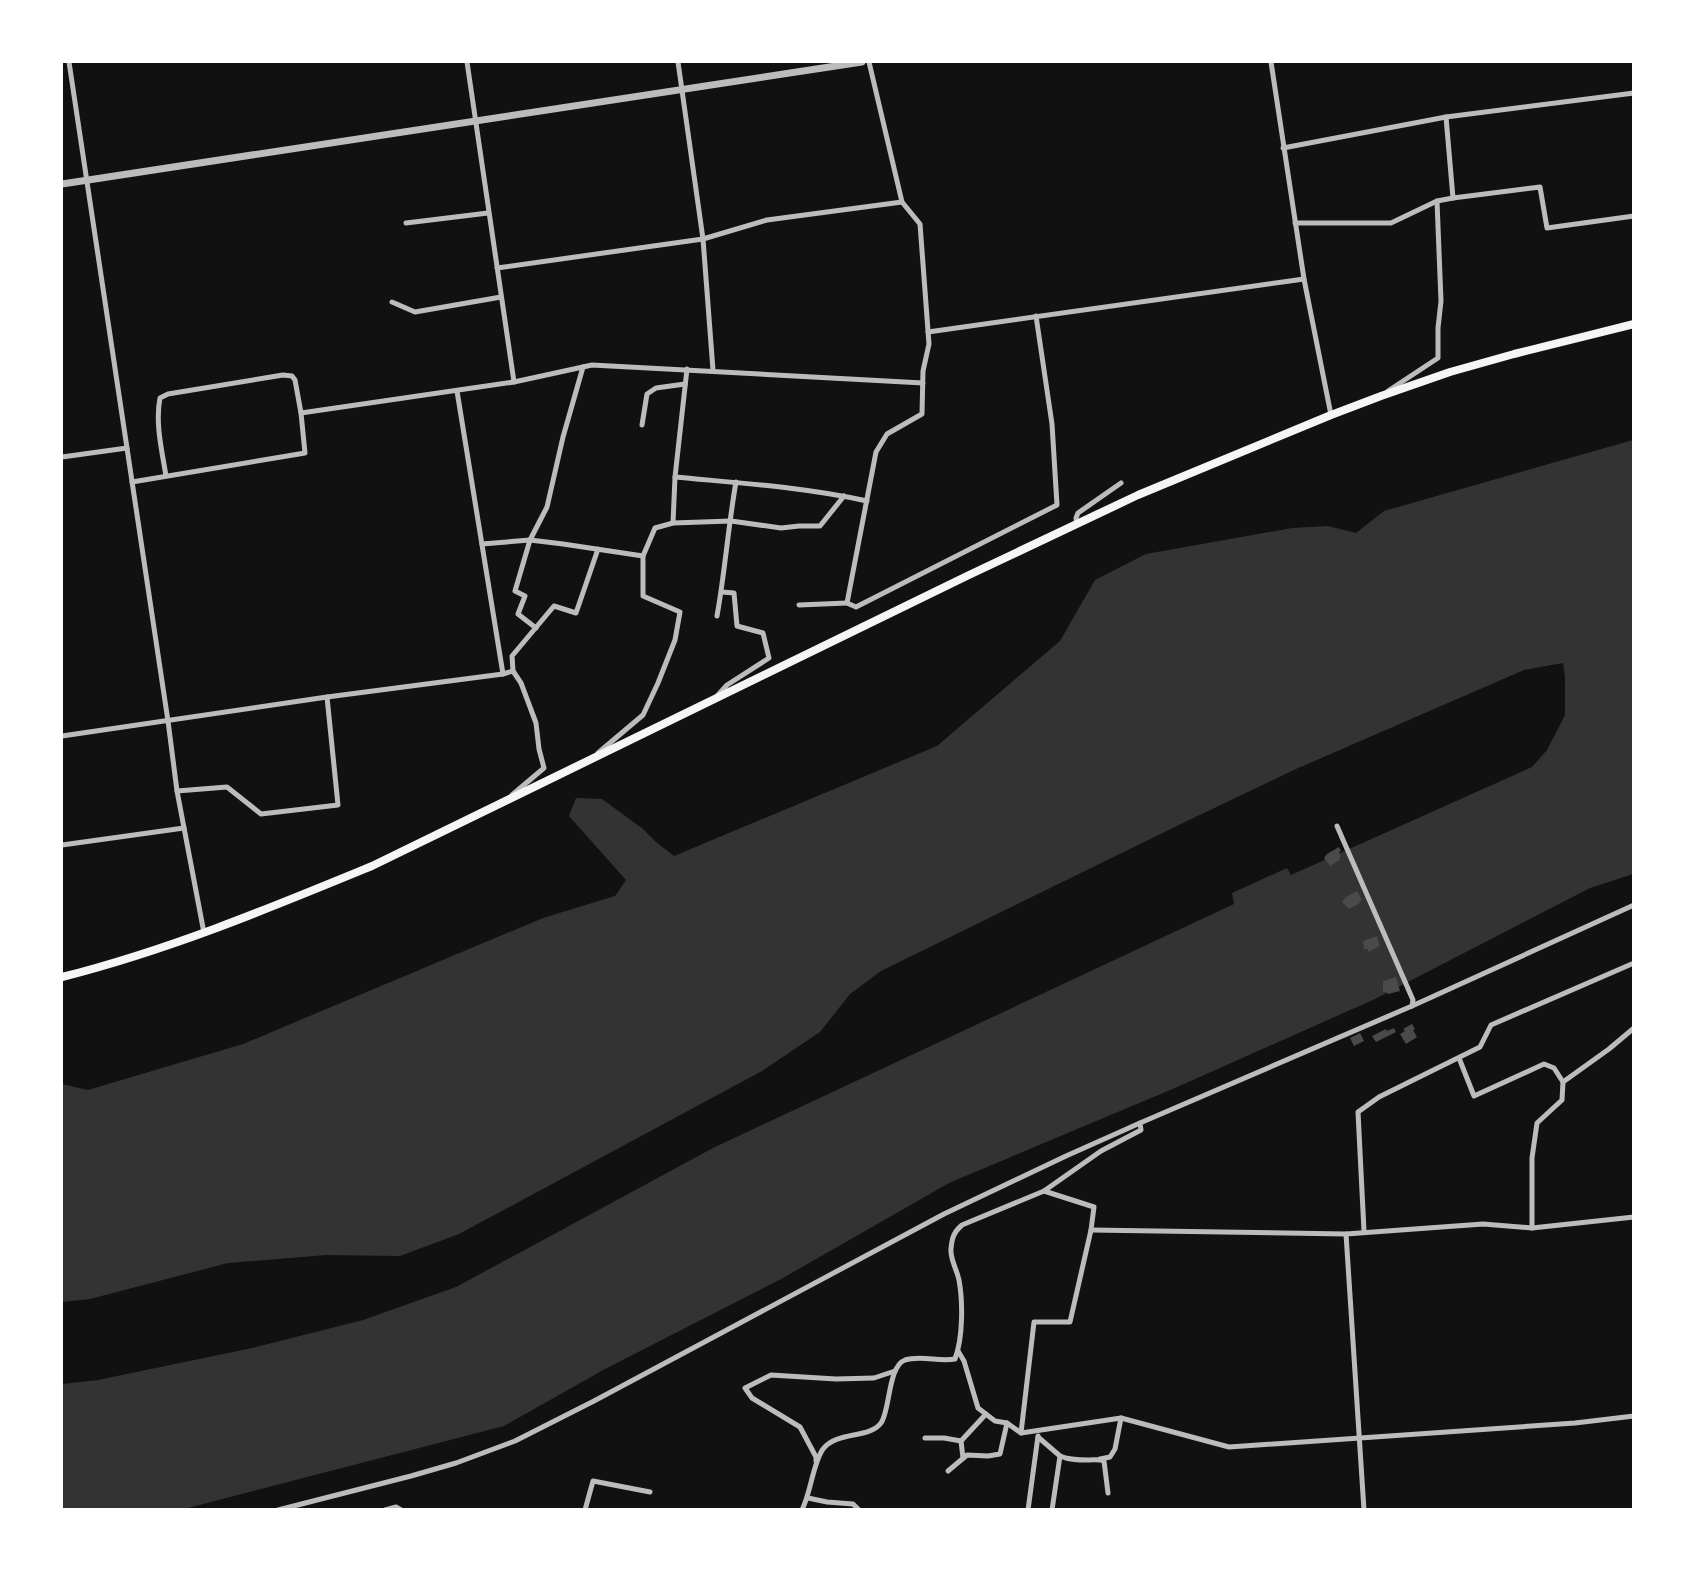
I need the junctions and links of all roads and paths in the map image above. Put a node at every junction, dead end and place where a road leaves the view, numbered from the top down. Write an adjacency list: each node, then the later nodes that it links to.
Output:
1 (69, 62): 12 (street)
2 (467, 62): 10 (street)
3 (678, 62): 7 (street)
4 (862, 62): 7 (street)
5 (868, 62): 16 (street)
6 (1271, 62): 11 (street)
7 (682, 89): 10 (street); 21 (street)
8 (1634, 93): 9 (street)
9 (1446, 117): 11 (street); 14 (street)
10 (475, 121): 12 (street); 17 (street)
11 (1284, 148): 20 (street)
12 (87, 180): 13 (street); 40 (street)
13 (62, 184)
14 (1454, 198): 15 (street); 18 (street)
15 (1437, 201): 20 (street); 36 (street)
16 (902, 202): 21 (street); 28 (street)
17 (488, 213): 19 (street); 22 (street)
18 (1634, 216)
19 (406, 223)
20 (1295, 223): 23 (street)
21 (703, 239): 22 (street); 31 (street)
22 (497, 268): 24 (street)
23 (1304, 279): 26 (street); 38 (street)
24 (501, 297): 25 (street); 32 (street)
25 (392, 302)
26 (1036, 316): 28 (street); 57 (street)
27 (1634, 324): 36 (main road)
28 (928, 332): 34 (street)
29 (583, 367): 30 (street); 32 (street); 52 (street)
30 (687, 369): 31 (street); 33 (street)
31 (712, 370): 34 (street)
32 (514, 382): 35 (street)
33 (685, 384): 39 (street); 43 (street)
34 (923, 384): 48 (street)
35 (457, 391): 37 (street); 53 (street)
36 (1381, 396): 38 (main road)
37 (302, 413): 42 (street); 42 (street)
38 (1331, 415): 51 (main road)
39 (642, 425)
40 (127, 448): 41 (street); 44 (street)
41 (62, 457)
42 (166, 476): 44 (street)
43 (675, 477): 45 (street); 50 (street)
44 (132, 482): 65 (street)
45 (736, 482): 47 (street); 49 (street)
46 (1121, 483): 51 (street)
47 (844, 496): 48 (street); 49 (street)
48 (867, 501): 57 (street)
49 (729, 522): 50 (street); 56 (street)
50 (673, 523): 55 (street)
51 (1077, 524): 64 (main road)
52 (530, 540): 53 (street); 54 (street); 60 (street)
53 (482, 544): 62 (street)
54 (598, 549): 55 (street); 60 (street)
55 (643, 556): 67 (street)
56 (722, 592): 59 (street); 64 (street)
57 (847, 603): 58 (street)
58 (799, 604)
59 (717, 616)
60 (536, 628): 61 (street)
61 (513, 671): 62 (street); 69 (street)
62 (503, 674): 63 (street)
63 (327, 696): 65 (street); 68 (street)
64 (715, 699): 67 (main road)
65 (168, 722): 66 (street); 68 (street)
66 (62, 736)
67 (589, 761): 69 (main road)
68 (177, 791): 71 (street)
69 (504, 802): 74 (main road)
70 (1337, 826): 77 (street)
71 (184, 828): 72 (street); 74 (street)
72 (62, 845)
73 (1634, 905): 77 (street)
74 (204, 933): 76 (main road)
75 (1634, 963): 79 (street)
76 (62, 977)
77 (1412, 1003): 81 (street)
78 (1634, 1028): 80 (street)
79 (1460, 1058): 80 (street); 86 (street)
80 (1563, 1082): 84 (street)
81 (1140, 1124): 82 (street); 107 (street)
82 (1044, 1191): 85 (street); 88 (street)
83 (1634, 1217): 84 (street)
84 (1532, 1228): 86 (street)
85 (1091, 1230): 87 (street); 94 (street)
86 (1364, 1232): 87 (street)
87 (1346, 1234): 97 (street)
88 (958, 1351): 89 (street); 90 (street)
89 (895, 1371): 102 (street); 102 (street)
90 (986, 1414): 93 (street); 98 (street)
91 (1634, 1416): 97 (street)
92 (1121, 1418): 95 (street); 97 (street); 101 (street)
93 (1007, 1423): 94 (street); 100 (street)
94 (1021, 1433): 95 (street)
95 (1038, 1434): 99 (street); 113 (street)
96 (925, 1438): 98 (street)
97 (1359, 1438): 115 (street)
98 (961, 1441): 100 (street)
99 (1059, 1456): 101 (street); 114 (street)
100 (963, 1458): 103 (street)
101 (1099, 1459): 105 (street)
102 (814, 1468): 106 (street)
103 (948, 1471)
104 (650, 1492): 110 (street)
105 (1108, 1493)
106 (808, 1498): 111 (street); 112 (street)
107 (278, 1509)
108 (386, 1509): 109 (street)
109 (401, 1509)
110 (585, 1509)
111 (802, 1509)
112 (860, 1509)
113 (1028, 1509)
114 (1052, 1509)
115 (1364, 1509)

